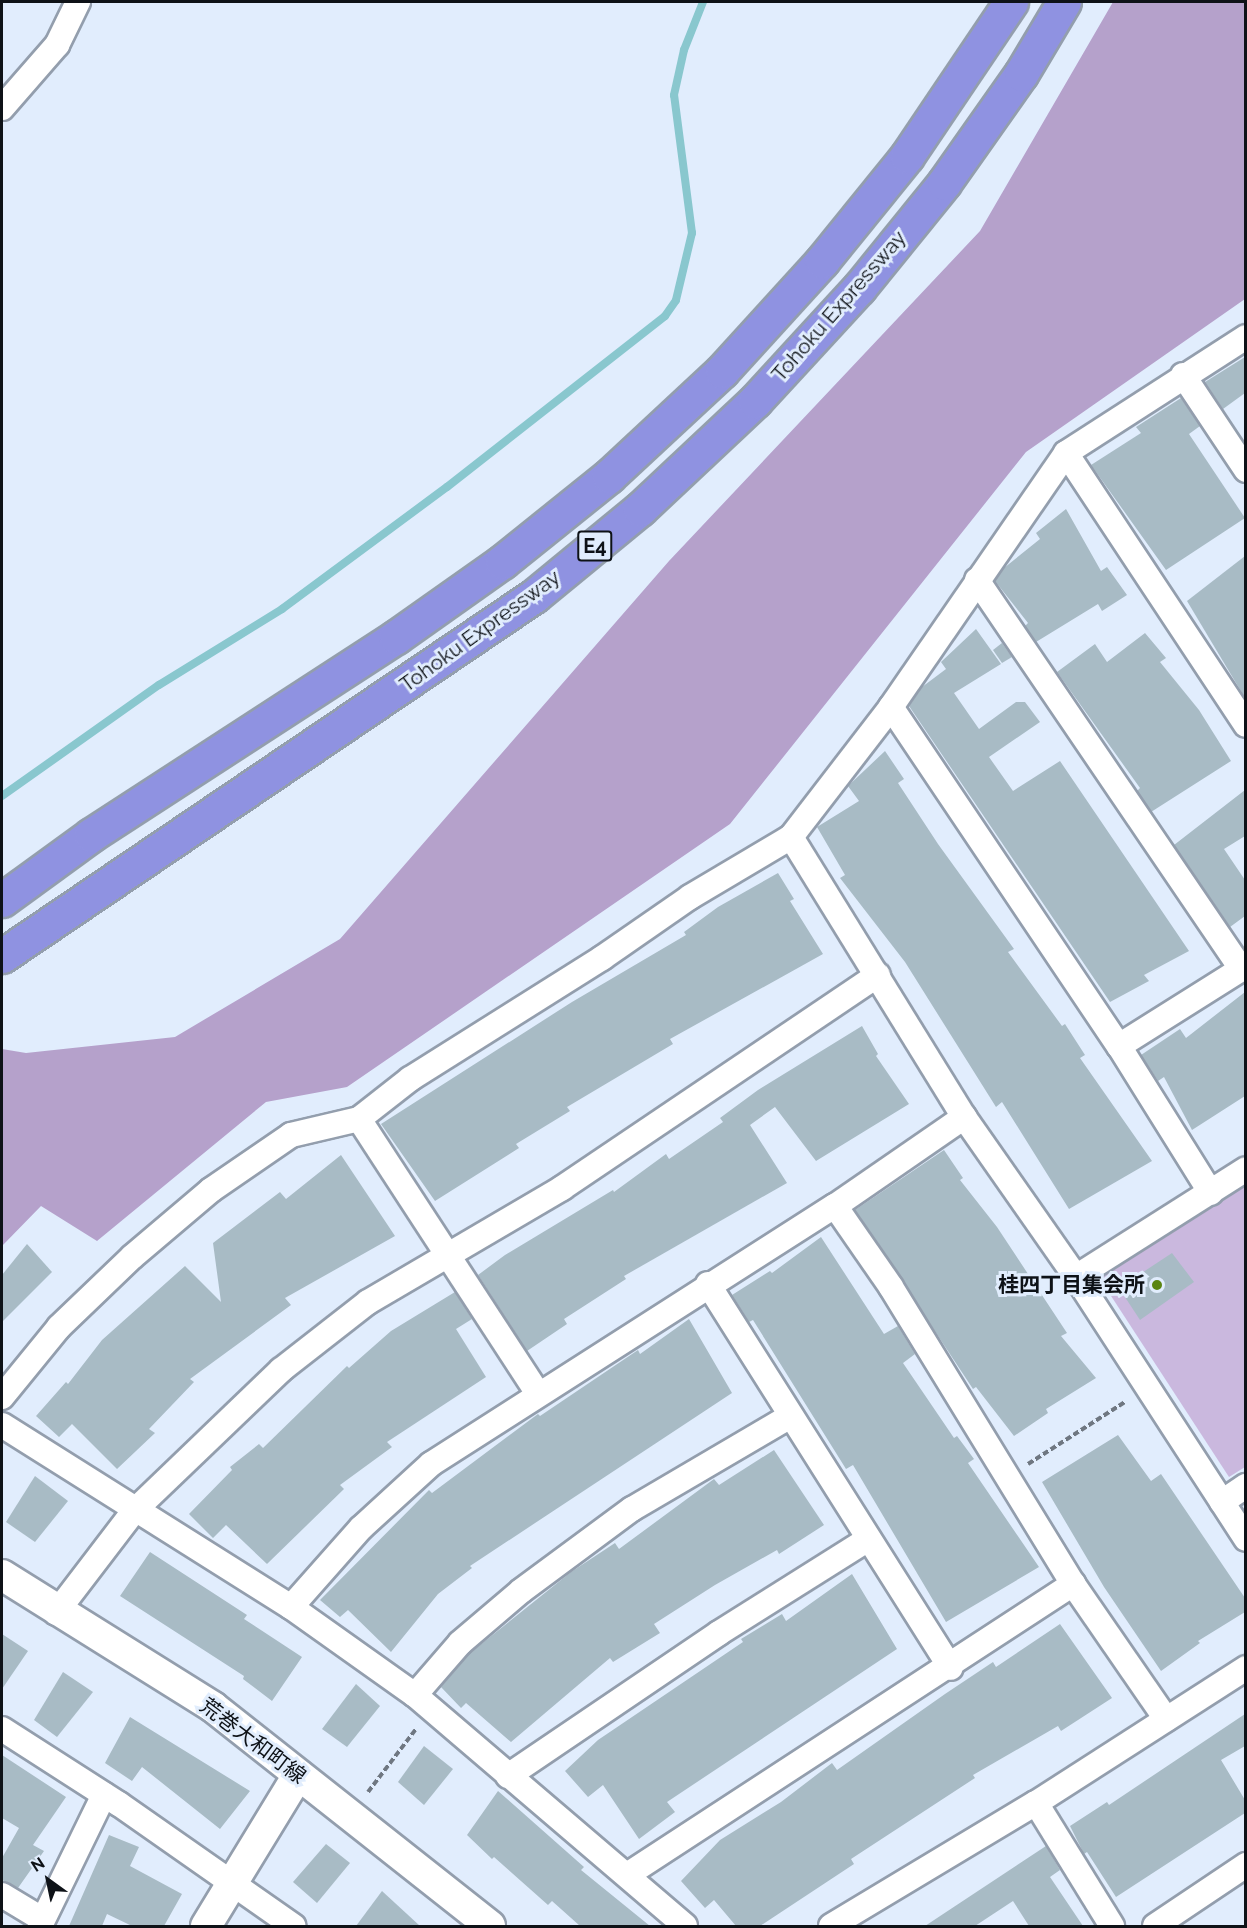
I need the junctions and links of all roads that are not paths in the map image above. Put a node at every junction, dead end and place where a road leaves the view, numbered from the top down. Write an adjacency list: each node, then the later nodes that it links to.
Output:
1 (78, 2): 4 (street)
2 (1011, 2): 13 (highway, Tohoku Expressway / E4)
3 (1064, 2): 14 (highway, Tohoku Expressway / E4)
4 (2, 108)
5 (1245, 338): 6 (street)
6 (1183, 375): 7 (street); 8 (street)
7 (1066, 453): 9 (street); 11 (street)
8 (1245, 470)
9 (977, 580): 10 (street); 15 (street)
10 (891, 707): 12 (street); 17 (street)
11 (1245, 724)
12 (791, 837): 16 (street); 19 (street)
13 (2, 900)
14 (2, 956)
15 (1243, 967): 17 (street)
16 (878, 975): 18 (street); 23 (street)
17 (1119, 1046): 21 (street)
18 (964, 1117): 22 (street); 24 (street)
19 (359, 1119): 23 (street); 27 (street)
20 (1245, 1169): 21 (street)
21 (1211, 1193): 24 (street)
22 (835, 1206): 25 (street); 36 (street)
23 (445, 1254): 26 (street); 32 (street)
24 (1076, 1277): 31 (street)
25 (708, 1284): 26 (street); 28 (street)
26 (538, 1394): 37 (street)
27 (2, 1397)
28 (789, 1417): 33 (street); 41 (street)
29 (2, 1425): 32 (street)
30 (1245, 1486): 31 (street)
31 (1222, 1502): 34 (street)
32 (134, 1511): 37 (street); 38 (street)
33 (868, 1539): 39 (street); 45 (street)
34 (1245, 1539)
35 (2, 1575): 38 (street, 荒巻大和町線)
36 (1073, 1584): 39 (street); 42 (street)
37 (291, 1606): 41 (street)
38 (56, 1613): 44 (street, 荒巻大和町線)
39 (951, 1668): 49 (street)
40 (1245, 1668): 42 (street)
41 (423, 1702): 45 (street)
42 (1166, 1719): 47 (street)
43 (2, 1729): 46 (street)
44 (298, 1775): 50 (street); 55 (street, 荒巻大和町線)
45 (508, 1776): 49 (street)
46 (104, 1795): 50 (street); 52 (street)
47 (1036, 1803): 57 (street); 58 (street)
48 (1245, 1865): 59 (street)
49 (627, 1875): 56 (street)
50 (234, 1883): 53 (street); 54 (street)
51 (2, 1895): 52 (street)
52 (41, 1923)
53 (206, 1926)
54 (293, 1926)
55 (490, 1926)
56 (685, 1926)
57 (831, 1926)
58 (1112, 1926)
59 (1155, 1926)

